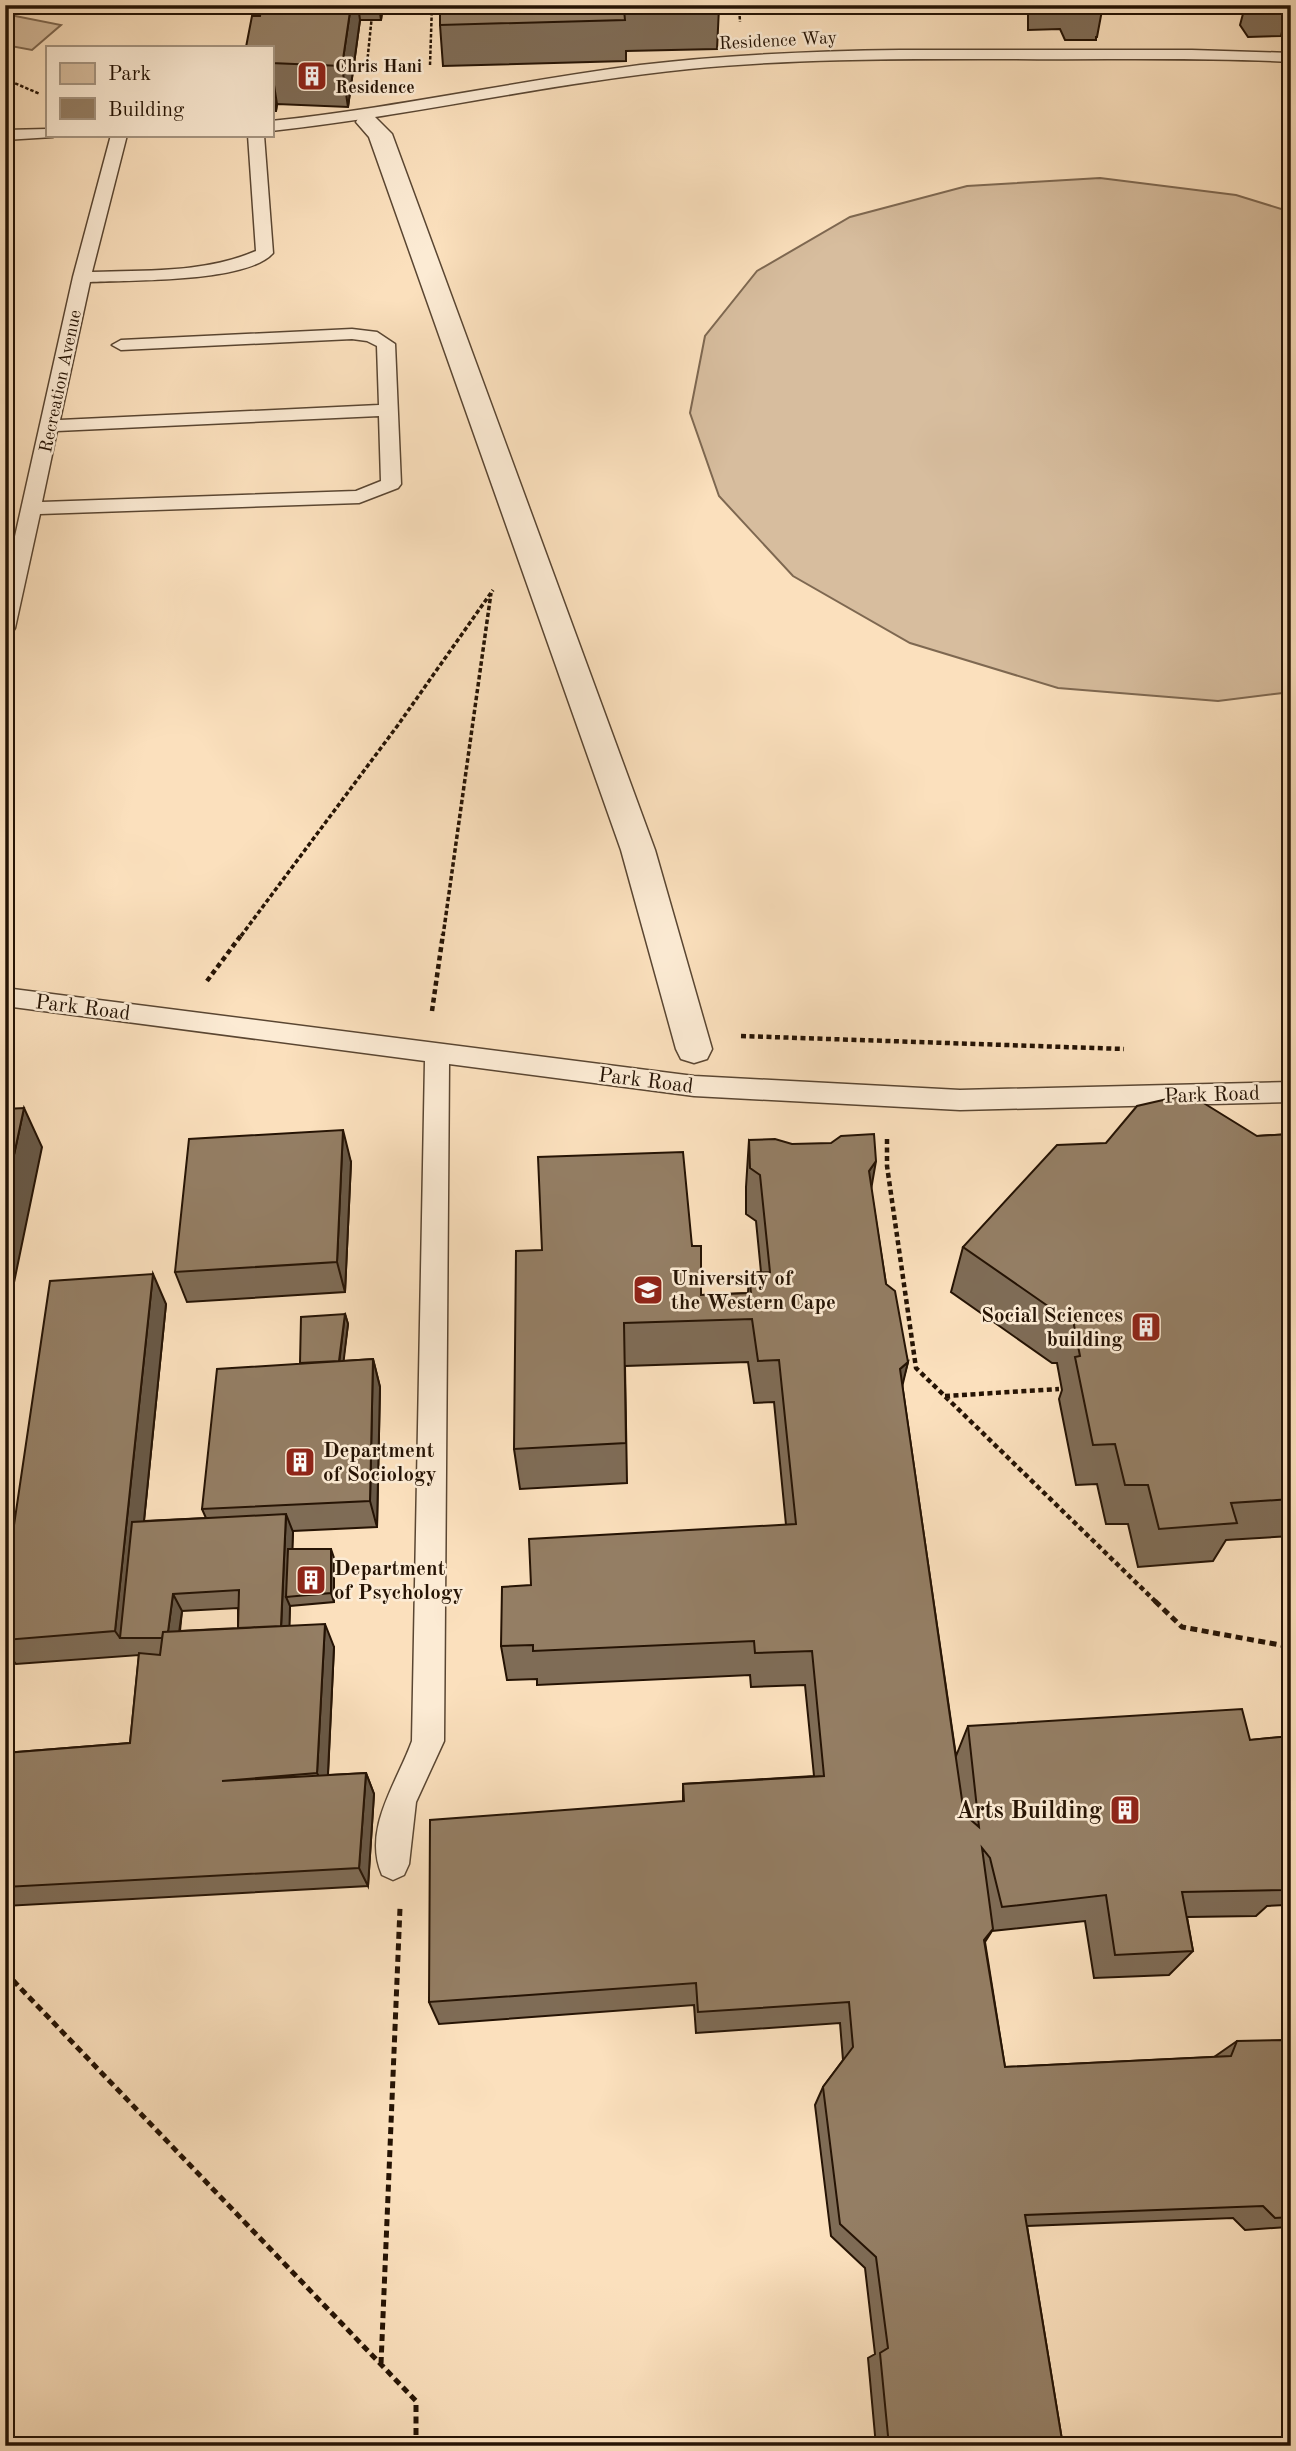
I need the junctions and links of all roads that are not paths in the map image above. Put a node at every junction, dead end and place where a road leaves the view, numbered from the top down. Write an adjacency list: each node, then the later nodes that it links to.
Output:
1 (1291, 58): 3 (lane, Residence Way)
2 (367, 122): 17 (street)
3 (273, 127)
4 (46, 134): 5 (lane)
5 (5, 135)
6 (119, 136): 8 (lane, Recreation Avenue)
7 (256, 136): 8 (lane)
8 (82, 276): 11 (lane, Recreation Avenue)
9 (121, 345): 10 (lane)
10 (388, 410): 11 (lane); 12 (lane)
11 (50, 426): 12 (lane, Recreation Avenue)
12 (32, 508): 14 (lane, Recreation Avenue)
13 (5, 533): 14 (lane)
14 (27, 535): 15 (lane, Recreation Avenue)
15 (5, 628)
16 (5, 997): 18 (lane, Park Road)
17 (694, 1049)
18 (437, 1053): 19 (lane, Park Road); 20 (lane)
19 (1291, 1091)
20 (393, 1864)

